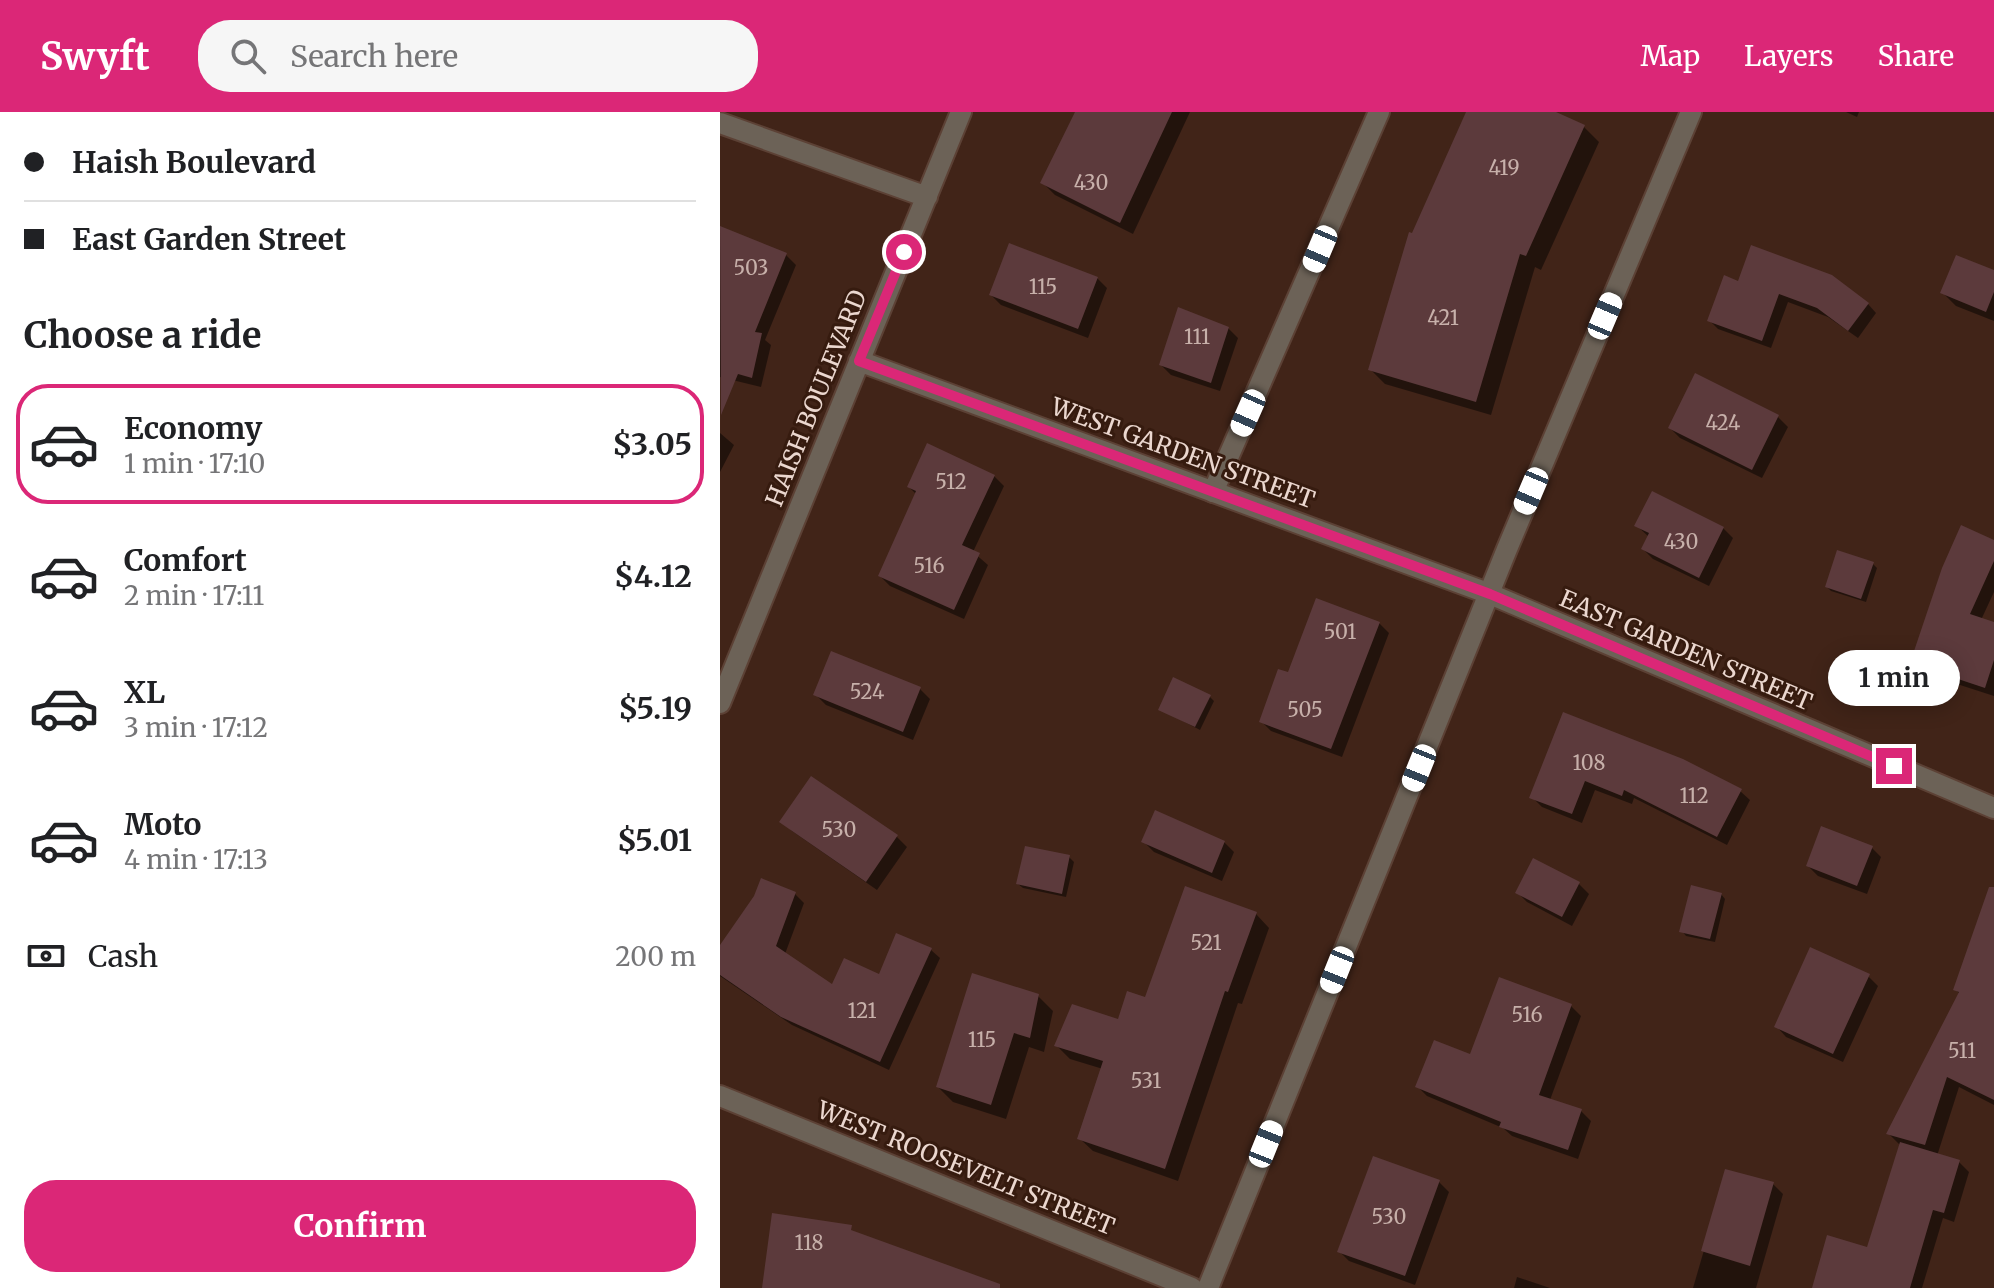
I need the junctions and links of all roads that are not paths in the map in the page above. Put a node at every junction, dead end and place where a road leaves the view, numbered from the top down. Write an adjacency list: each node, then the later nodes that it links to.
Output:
1 (961, 112): 5 (street, HAISH BOULEVARD)
2 (1379, 112): 7 (street)
3 (1691, 112): 8 (street)
4 (720, 123): 5 (street)
5 (927, 197): 6 (street, HAISH BOULEVARD)
6 (859, 361): 7 (street, WEST GARDEN STREET); 9 (street, HAISH BOULEVARD)
7 (1213, 492): 8 (street, WEST GARDEN STREET)
8 (1490, 594): 10 (street, EAST GARDEN STREET); 13 (street)
9 (720, 703)
10 (1994, 808)
11 (720, 1096): 12 (street, WEST ROOSEVELT STREET)
12 (1192, 1288)
13 (1208, 1288)

